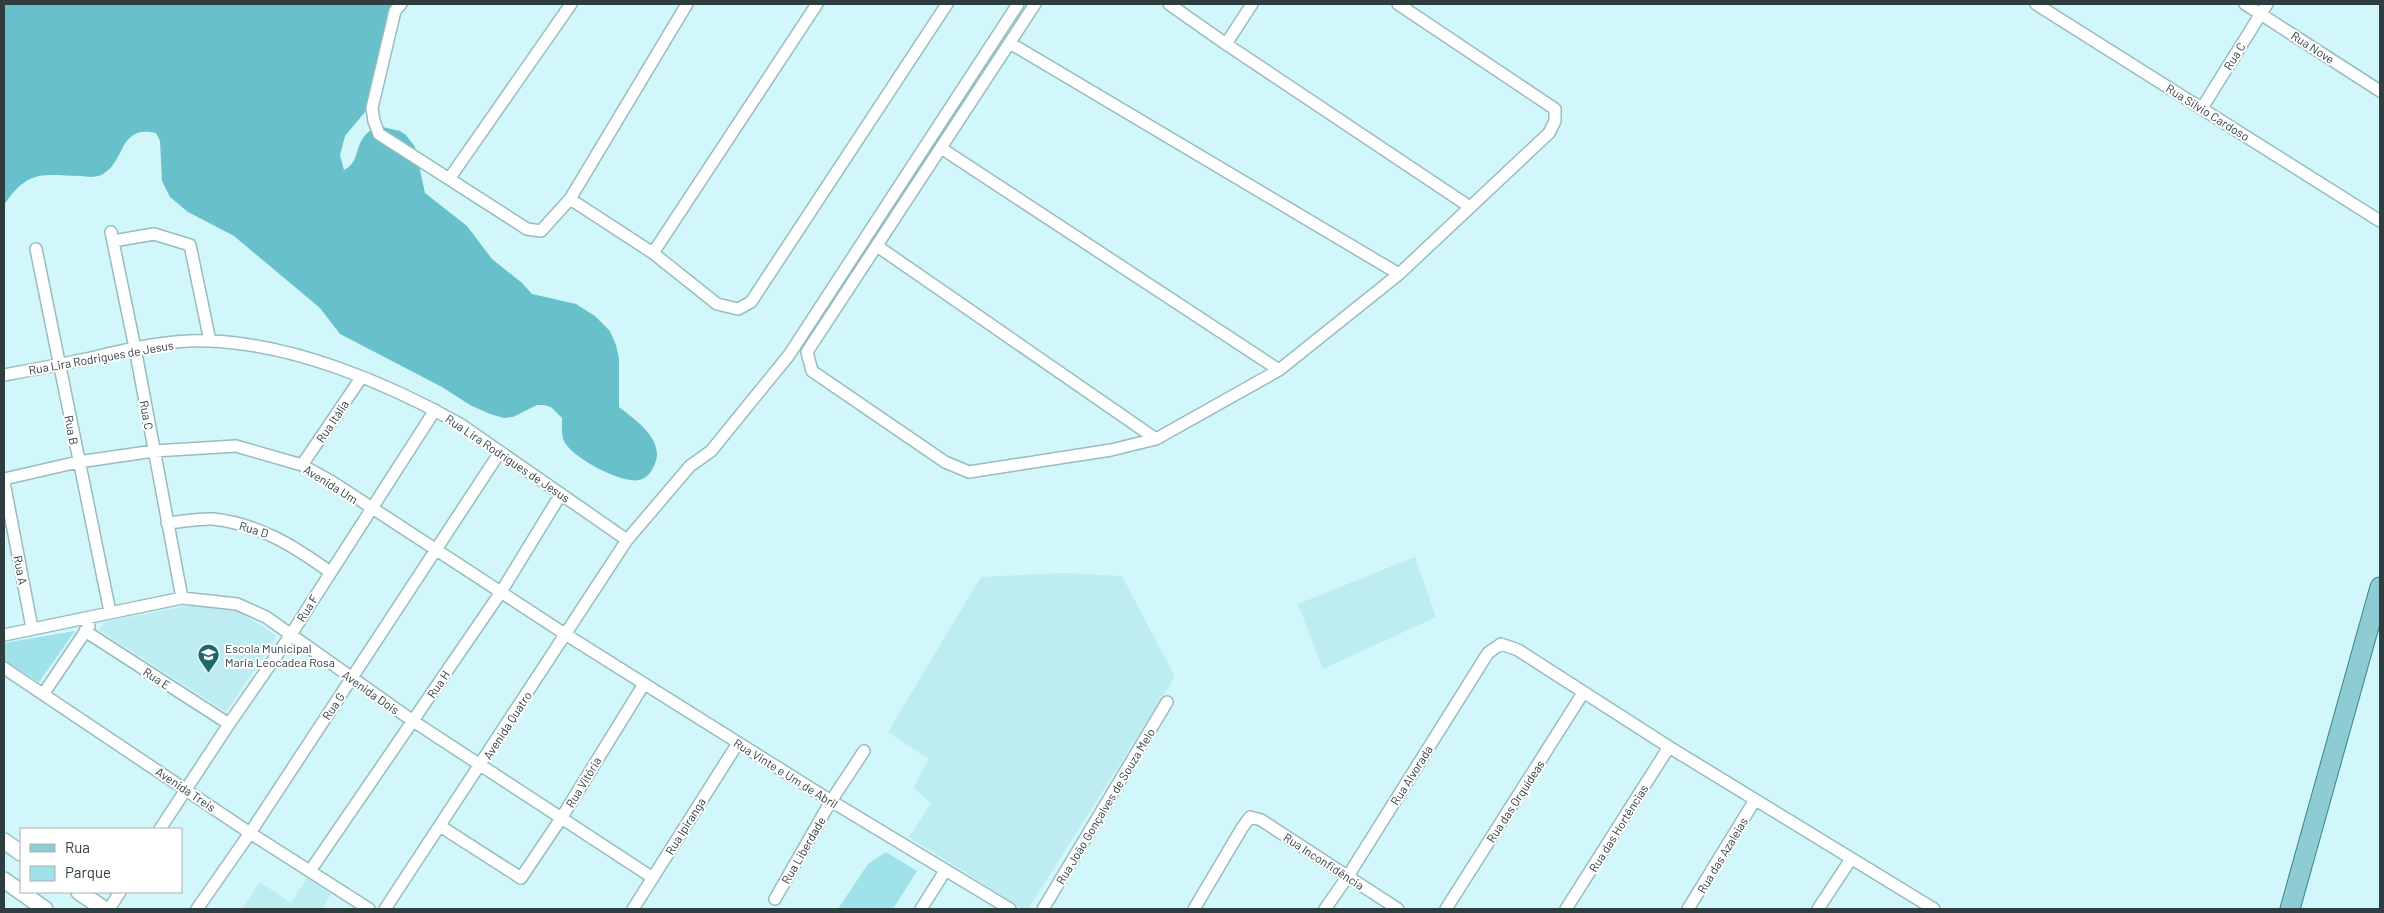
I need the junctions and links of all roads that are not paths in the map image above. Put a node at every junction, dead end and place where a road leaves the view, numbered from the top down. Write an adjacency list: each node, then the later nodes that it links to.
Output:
1 (401, 4): 20 (street)
2 (571, 4): 20 (street)
3 (687, 4): 21 (street)
4 (817, 4): 26 (street)
5 (947, 4): 26 (street)
6 (1018, 4): 44 (street, Avenida Quatro)
7 (1035, 4): 15 (street)
8 (1252, 4): 16 (street)
9 (1398, 4): 22 (street)
10 (2036, 4): 18 (street, Rua Silvio Cardoso)
11 (2245, 4): 14 (street, Rua Nove)
12 (2267, 4): 14 (street, Rua C)
13 (1176, 6): 16 (street)
14 (2261, 14): 17 (street, Rua Nove); 18 (street, Rua C)
15 (1010, 43): 19 (street); 27 (street)
16 (1226, 44): 22 (street)
17 (2380, 91)
18 (2202, 108): 23 (street, Rua Silvio Cardoso)
19 (941, 148): 24 (street); 31 (street)
20 (449, 179): 21 (street)
21 (570, 198): 26 (street)
22 (1470, 207): 27 (street)
23 (2380, 221)
24 (877, 246): 35 (street); 35 (street)
25 (36, 249): 30 (street, Rua B)
26 (653, 254)
27 (1399, 274): 31 (street)
28 (210, 341): 29 (street, Rua Lira Rodrigues de Jesus); 29 (street, Rua C); 33 (street, Rua Lira Rodrigues de Jesus)
29 (135, 348): 30 (street, Rua Lira Rodrigues de Jesus); 36 (street, Rua C)
30 (60, 365): 32 (street, Rua Lira Rodrigues de Jesus); 38 (street, Rua B)
31 (1279, 370): 35 (street)
32 (4, 375)
33 (361, 378): 34 (street, Rua Lira Rodrigues de Jesus); 39 (street, Rua Itália)
34 (435, 410): 37 (street, Rua Lira Rodrigues de Jesus); 42 (street, Rua F)
35 (1156, 439)
36 (154, 451): 38 (street, Avenida Um); 39 (street, Avenida Um); 43 (street, Rua C)
37 (500, 452): 41 (street, Rua Lira Rodrigues de Jesus); 45 (street, Rua G)
38 (78, 462): 40 (street, Avenida Um); 50 (street, Rua B)
39 (302, 465): 42 (street, Avenida Um)
40 (4, 481): 52 (street, Rua A)
41 (561, 494): 44 (street, Rua Lira Rodrigues de Jesus); 48 (street, Rua H)
42 (371, 509): 45 (street, Avenida Um); 46 (street, Rua F)
43 (167, 523): 46 (street, Rua D); 49 (street, Rua C)
44 (627, 540): 54 (street, Avenida Quatro)
45 (436, 551): 48 (street, Avenida Um); 58 (street, Rua G)
46 (330, 572): 56 (street, Rua F)
47 (2380, 587): 107 (main road)
48 (501, 592): 54 (street, Avenida Um); 63 (street, Rua H)
49 (182, 598): 50 (street, Avenida Dois); 56 (street, Avenida Dois)
50 (110, 612): 51 (street, Avenida Dois)
51 (98, 614): 52 (street, Avenida Dois); 53 (street)
52 (32, 628): 55 (street, Avenida Dois)
53 (85, 631): 60 (street); 64 (street, Rua E)
54 (564, 634): 59 (street, Rua Vinte e Um de Abril); 68 (street, Avenida Quatro)
55 (4, 635)
56 (290, 636): 58 (street, Avenida Dois); 64 (street, Rua F)
57 (4, 668): 60 (street, Avenida Treis)
58 (352, 678): 63 (street, Avenida Dois); 75 (street, Rua G)
59 (644, 684): 65 (street, Rua Vinte e Um de Abril); 72 (street, Rua Vitória)
60 (44, 693): 69 (street, Avenida Treis)
61 (1584, 693): 66 (street); 81 (street, Rua Alvorada); 102 (street, Rua das Orquídeas)
62 (1167, 702): 98 (street, Rua João Gonçalves de Souza Melo)
63 (413, 721): 68 (street, Avenida Dois); 80 (street, Rua H)
64 (229, 724): 69 (street, Rua F)
65 (738, 743): 71 (street, Rua Vinte e Um de Abril); 82 (street, Rua Ipiranga)
66 (1669, 747): 70 (street); 103 (street, Rua das Hortências)
67 (864, 751): 71 (street, Rua Liberdade)
68 (480, 766): 72 (street, Avenida Dois); 73 (street, Avenida Quatro)
69 (186, 788): 74 (street, Rua F); 75 (street, Avenida Treis)
70 (1755, 800): 78 (street); 104 (street, Rua das Azaleias)
71 (831, 801): 79 (street, Rua Vinte e Um de Abril); 88 (street, Rua Liberdade)
72 (562, 817): 73 (street, Rua Vitória); 82 (street, Avenida Dois)
73 (440, 826): 94 (street, Avenida Quatro)
74 (161, 828)
75 (250, 833): 80 (street, Avenida Treis); 92 (street, Rua G)
76 (4, 841): 77 (street)
77 (20, 852)
78 (1851, 859): 105 (street); 106 (street)
79 (945, 871): 96 (street); 97 (street, Rua Vinte e Um de Abril)
80 (310, 872): 93 (street, Avenida Treis)
81 (1348, 876): 99 (street, Rua Inconfidência); 100 (street, Rua Alvorada); 101 (street, Rua Inconfidência)
82 (654, 878): 95 (street, Rua Ipiranga)
83 (4, 880): 84 (street)
84 (20, 891)
85 (22, 893): 89 (street)
86 (80, 893): 90 (street)
87 (119, 893): 91 (street)
88 (775, 899)
89 (45, 909)
90 (104, 909)
91 (109, 909)
92 (197, 909)
93 (369, 909)
94 (385, 909)
95 (633, 909)
96 (921, 909)
97 (1010, 909)
98 (1043, 909)
99 (1194, 909)
100 (1325, 909)
101 (1398, 909)
102 (1446, 909)
103 (1566, 909)
104 (1688, 909)
105 (1818, 909)
106 (1934, 909)
107 (2290, 909)

